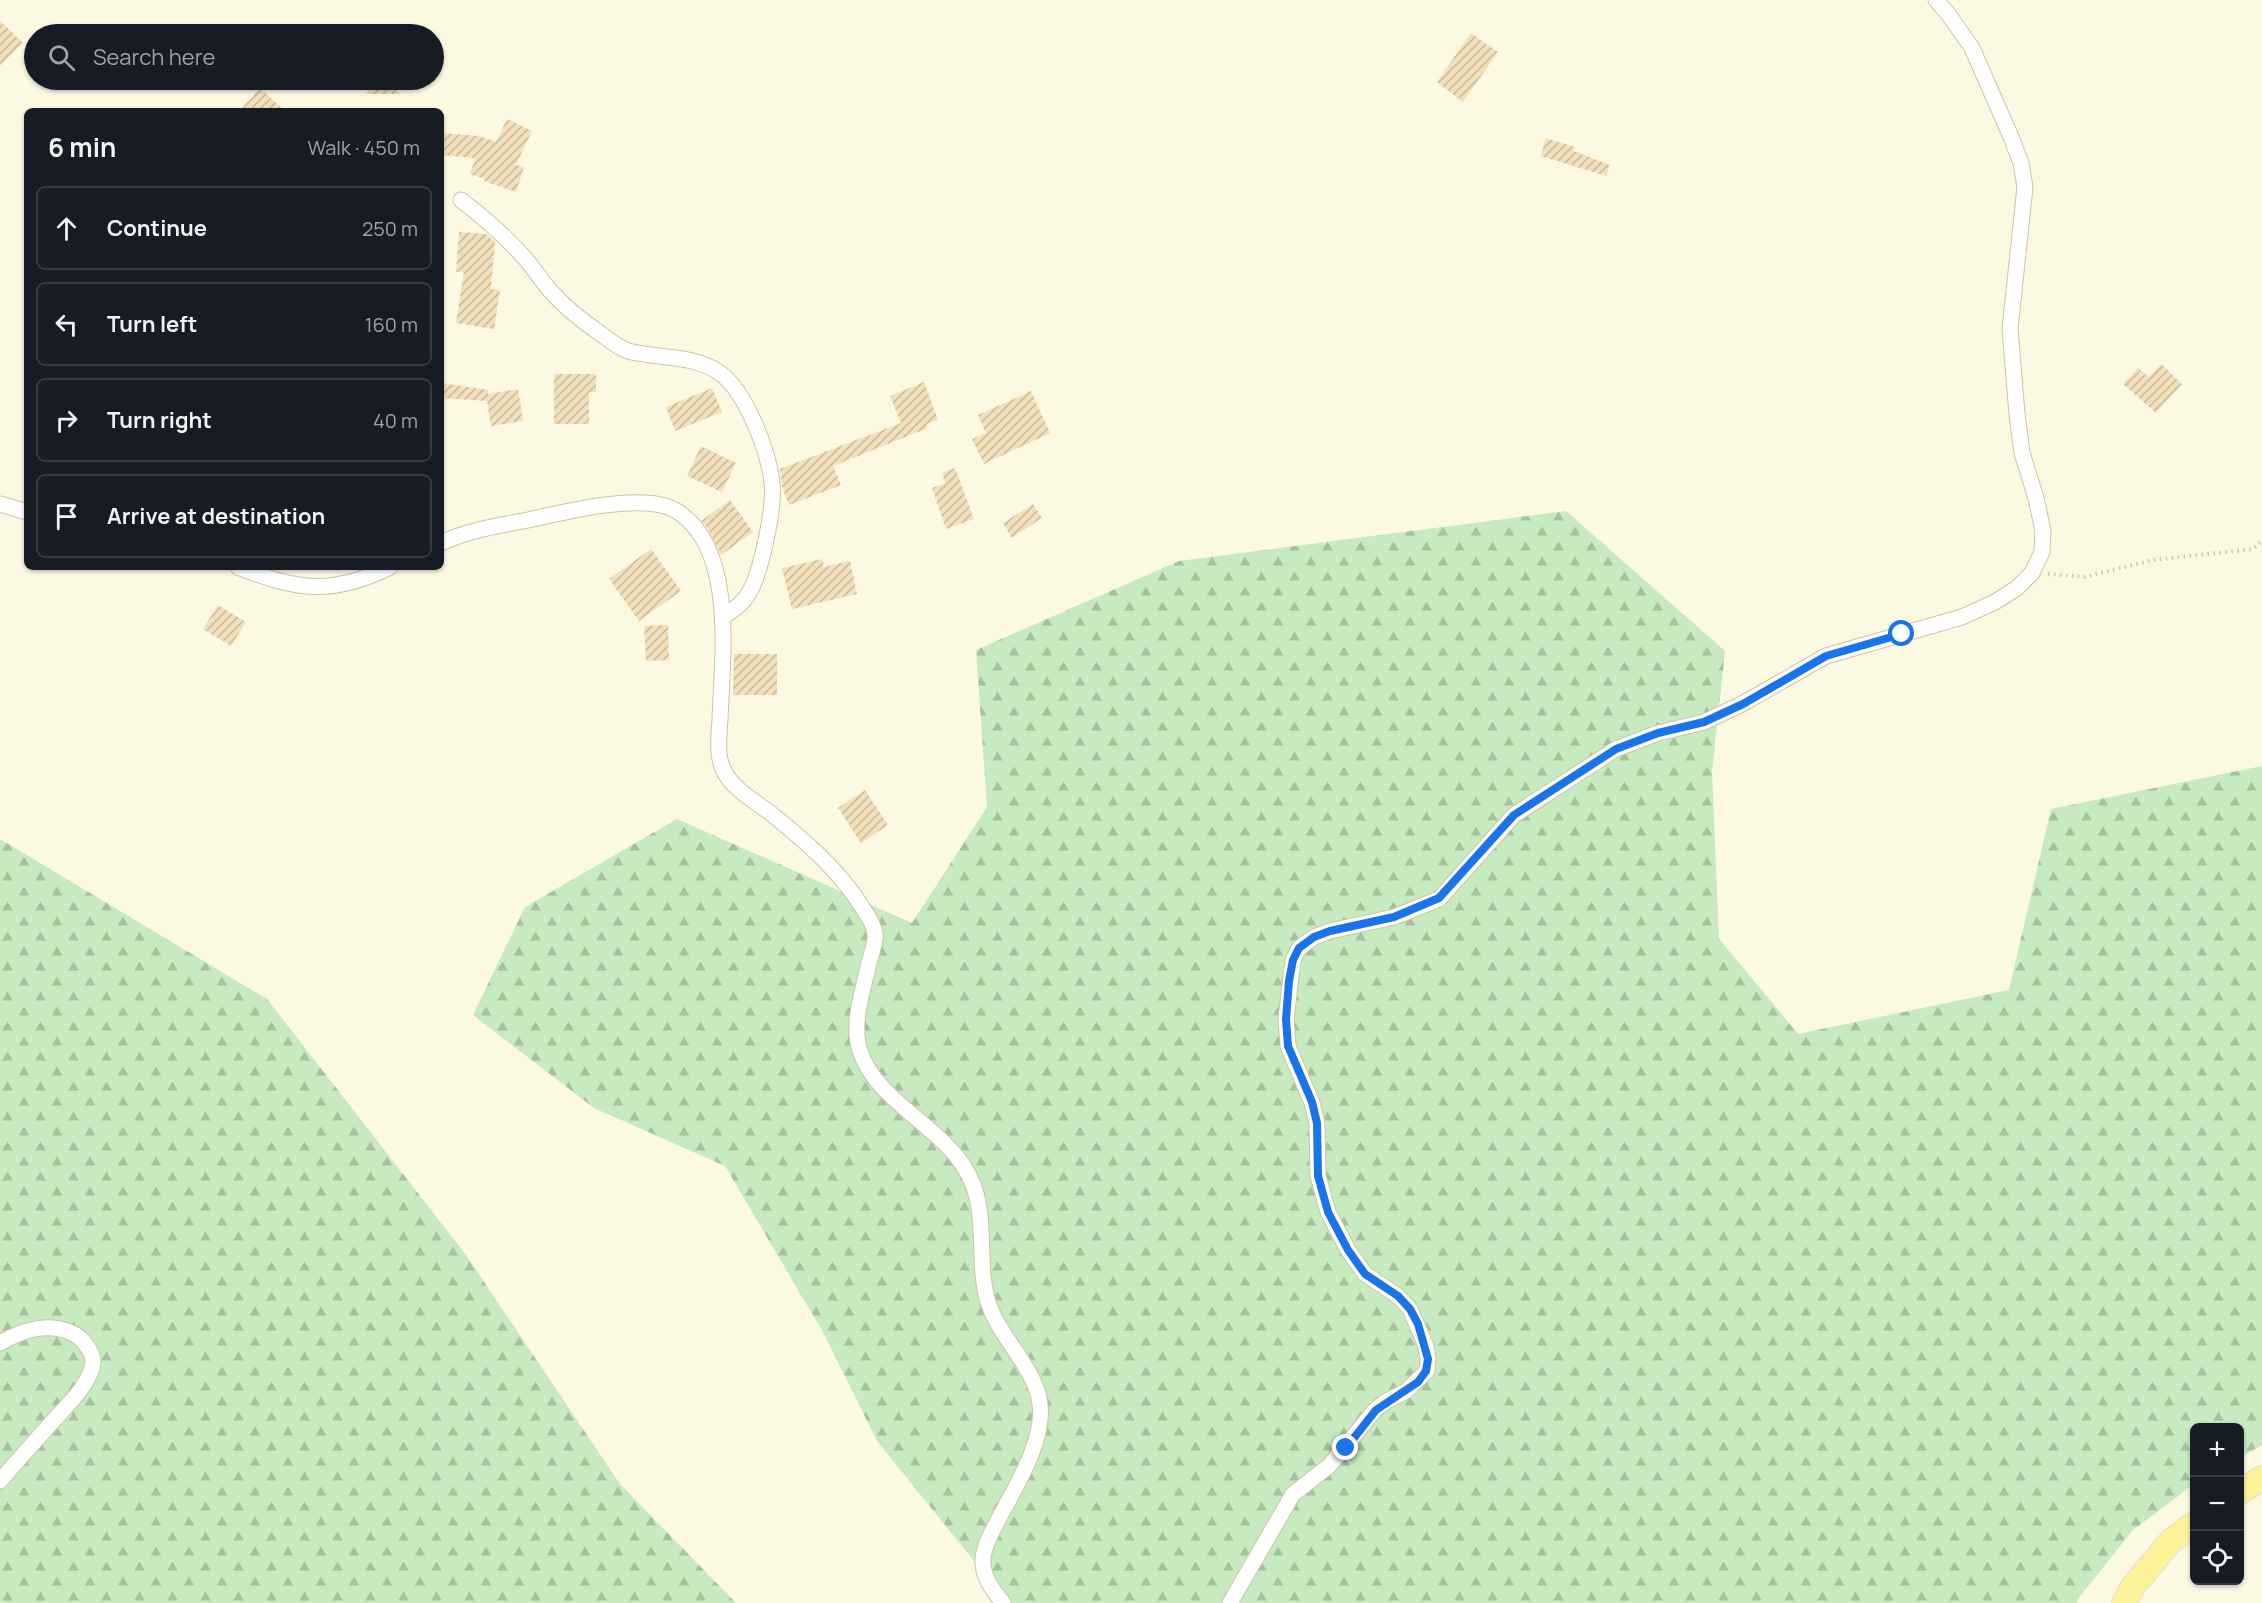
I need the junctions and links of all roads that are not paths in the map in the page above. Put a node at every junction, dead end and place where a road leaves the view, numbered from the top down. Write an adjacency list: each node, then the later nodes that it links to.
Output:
1 (1936, 0): 15 (street)
2 (461, 200): 8 (street)
3 (0, 504): 4 (street)
4 (24, 511)
5 (444, 542): 8 (street)
6 (246, 570): 7 (street)
7 (383, 570)
8 (723, 617): 14 (street)
9 (0, 1343): 11 (street)
10 (2262, 1478): 12 (main road)
11 (0, 1481)
12 (2244, 1489)
13 (2190, 1527): 16 (main road)
14 (1003, 1603)
15 (1230, 1603)
16 (2124, 1603)

